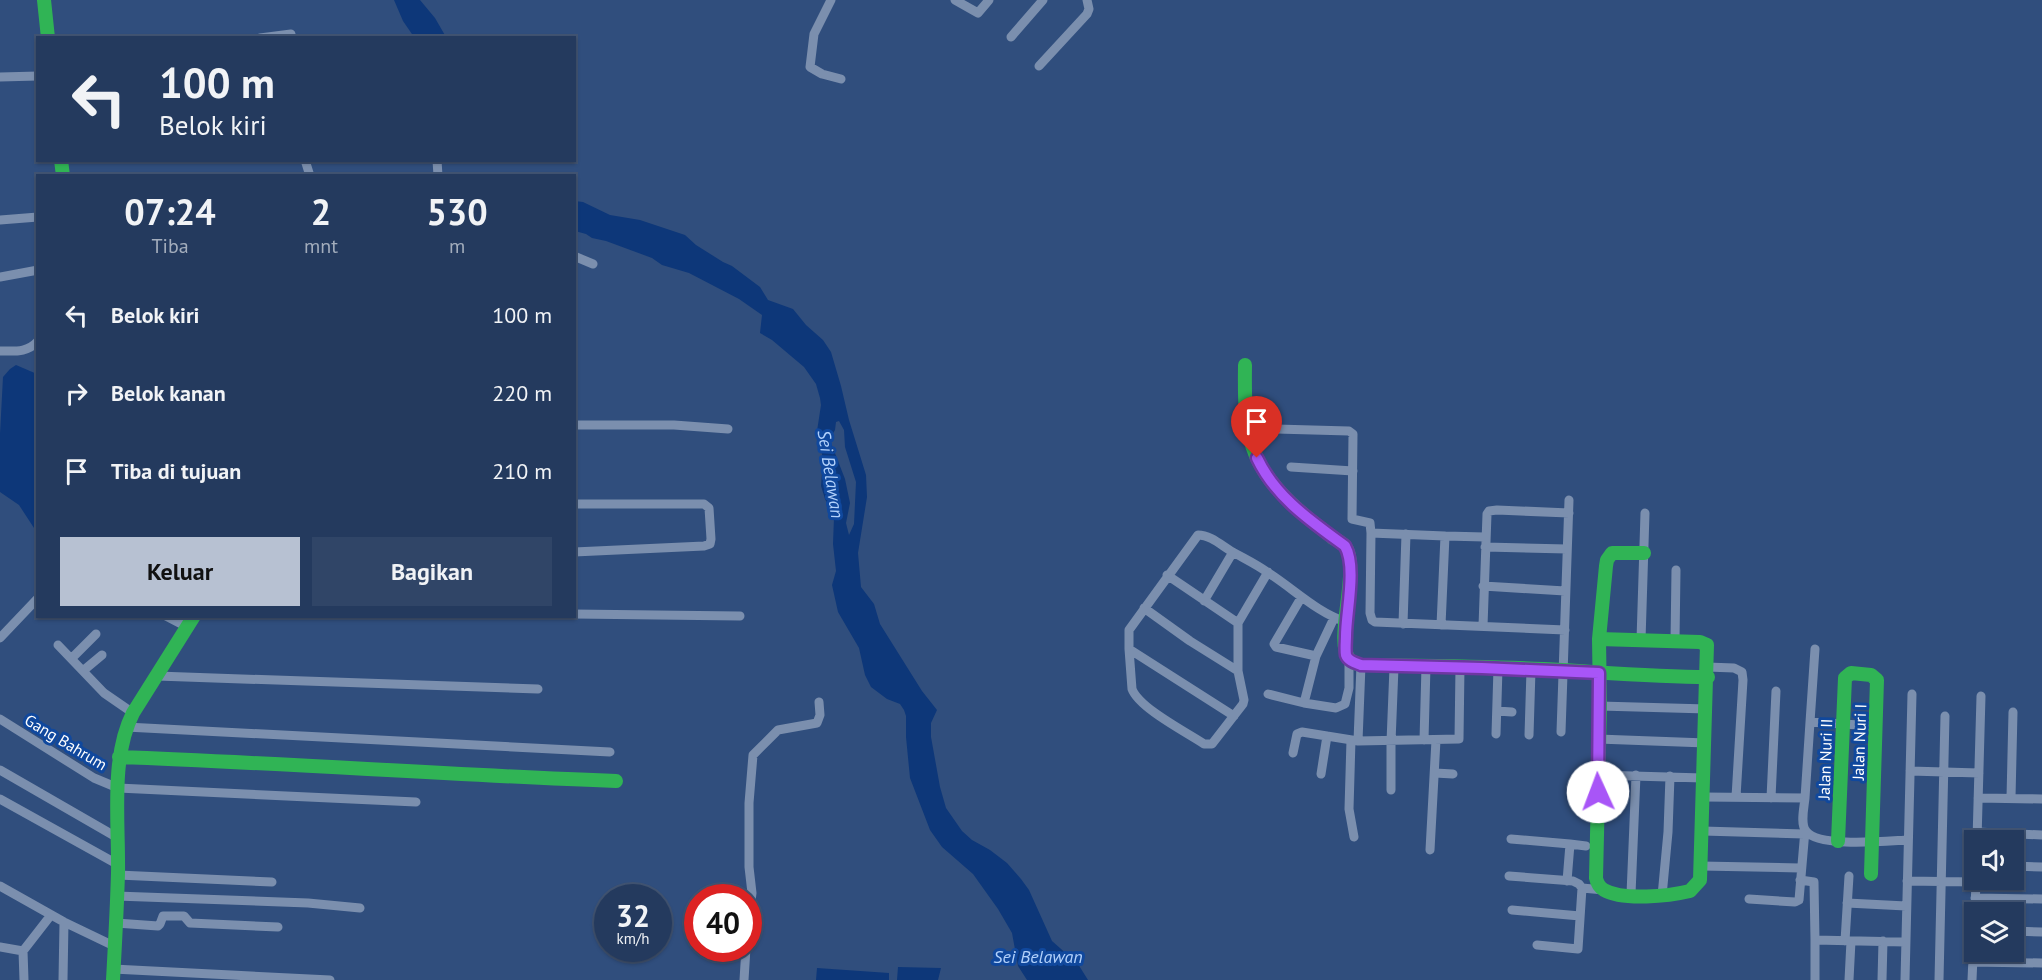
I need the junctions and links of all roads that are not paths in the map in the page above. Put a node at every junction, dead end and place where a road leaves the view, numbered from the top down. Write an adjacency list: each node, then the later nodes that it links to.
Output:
1 (44, 0): 8 (street)
2 (831, 0): 14 (street)
3 (955, 0): 4 (street)
4 (989, 0)
5 (1043, 0): 10 (street)
6 (1087, 0): 11 (street)
7 (291, 34): 9 (street)
8 (48, 36)
9 (276, 36)
10 (1011, 37)
11 (1039, 66)
12 (36, 76): 13 (street)
13 (0, 77)
14 (841, 79)
15 (36, 217): 16 (street)
16 (0, 220)
17 (576, 257): 18 (street)
18 (593, 264)
19 (36, 270): 20 (street)
20 (0, 277)
21 (36, 343): 22 (street)
22 (0, 351)
23 (1245, 365): 53 (street)
24 (576, 425): 25 (street)
25 (728, 429)
26 (1276, 429): 28 (street)
27 (1291, 467): 28 (street)
28 (1353, 471): 33 (street)
29 (1569, 500): 31 (street)
30 (576, 504): 38 (street)
31 (1569, 513): 36 (street); 37 (street)
32 (1645, 513): 40 (street)
33 (1371, 533): 34 (street); 56 (street)
34 (1407, 534): 35 (street); 56 (street)
35 (1446, 536): 36 (street); 57 (street)
36 (1485, 542): 37 (street); 44 (street)
37 (1567, 549): 45 (street)
38 (576, 552)
39 (1233, 552): 42 (street); 43 (street); 48 (street)
40 (1644, 553): 62 (street); 63 (street)
41 (1676, 570): 64 (street)
42 (1268, 573): 46 (street); 55 (street)
43 (1167, 575): 48 (street); 49 (street)
44 (1483, 586): 45 (street); 58 (street)
45 (1565, 591): 59 (street)
46 (1301, 598): 53 (street); 69 (street)
47 (36, 600): 61 (street)
48 (1204, 601): 55 (street)
49 (1144, 608): 66 (street); 79 (street)
50 (576, 614): 51 (street)
51 (740, 616)
52 (174, 618): 54 (street)
53 (1340, 620): 69 (street); 71 (street)
54 (191, 622): 82 (street)
55 (1238, 623): 79 (street)
56 (1403, 624): 57 (street)
57 (1441, 625): 58 (street)
58 (1483, 626): 59 (street)
59 (1565, 630): 78 (street)
60 (96, 634): 70 (street)
61 (0, 638)
62 (1599, 639): 63 (street); 81 (street)
63 (1641, 640): 64 (street)
64 (1675, 641): 80 (street)
65 (58, 645): 70 (street)
66 (1129, 649): 97 (street); 97 (street)
67 (1815, 649): 100 (street)
68 (102, 655): 77 (street)
69 (1316, 656): 90 (street)
70 (72, 658): 77 (street)
71 (1355, 663): 73 (street); 90 (street); 111 (street)
72 (1426, 666): 73 (street); 74 (street); 108 (street)
73 (1394, 667): 112 (street)
74 (1460, 667): 75 (street); 109 (street)
75 (1498, 668): 76 (street); 93 (street)
76 (1531, 669): 78 (street); 106 (street)
77 (84, 670): 96 (street)
78 (1563, 670): 81 (street); 104 (street)
79 (1238, 672): 97 (street)
80 (1708, 672): 81 (street); 92 (street); 132 (street)
81 (1599, 673): 91 (street)
82 (157, 676): 84 (street); 96 (street)
83 (1845, 678): 101 (street, Jalan Nuri II); 102 (street, Jalan Nuri I)
84 (538, 688)
85 (1776, 691): 133 (street)
86 (1268, 694): 90 (street)
87 (1912, 694): 118 (street)
88 (1981, 696): 121 (street)
89 (819, 702): 168 (street)
90 (1304, 703)
91 (1600, 706): 92 (street); 110 (street)
92 (1707, 709): 113 (street)
93 (1497, 711): 94 (street); 105 (street)
94 (1512, 712)
95 (2013, 712): 136 (street)
96 (133, 713): 103 (street)
97 (1234, 716)
98 (1946, 716): 119 (street)
99 (0, 719): 129 (street, Gang Bahrum)
100 (1810, 722): 101 (street); 134 (street)
101 (1843, 724): 102 (street); 149 (street, Jalan Nuri II)
102 (1876, 726): 150 (street, Jalan Nuri I)
103 (126, 727): 114 (street); 116 (street)
104 (1562, 732)
105 (1496, 734)
106 (1529, 735)
107 (1327, 736): 111 (street); 115 (street); 122 (street)
108 (1424, 740): 109 (street); 112 (street)
109 (1436, 740): 120 (street)
110 (1598, 740): 113 (street); 124 (street)
111 (1354, 741): 112 (street); 145 (street)
112 (1390, 742): 130 (street)
113 (1706, 743): 127 (street)
114 (610, 752)
115 (1293, 753)
116 (119, 757): 128 (street); 129 (street)
117 (0, 770): 146 (street)
118 (1910, 771): 119 (street); 148 (street)
119 (1944, 772): 121 (street); 166 (street)
120 (1435, 773): 123 (street); 153 (street)
121 (1979, 773): 135 (street)
122 (1321, 774)
123 (1453, 774)
124 (1598, 775): 125 (street); 171 (street)
125 (1636, 775): 126 (street); 173 (street)
126 (1670, 776): 127 (street); 175 (street)
127 (1703, 778): 131 (street)
128 (616, 781)
129 (118, 788): 139 (street); 146 (street)
130 (1391, 790)
131 (1702, 796): 132 (street); 141 (street)
132 (1736, 797): 133 (street)
133 (1771, 798): 134 (street)
134 (1804, 798): 142 (street)
135 (1978, 798): 136 (street); 140 (street)
136 (2011, 798): 138 (street)
137 (0, 799): 158 (street)
138 (2042, 799)
139 (416, 802)
140 (1977, 830)
141 (1703, 831): 142 (street); 154 (street)
142 (1805, 832): 149 (street); 157 (street)
143 (2024, 835): 144 (street)
144 (2042, 835)
145 (1354, 837)
146 (118, 838): 158 (street)
147 (1511, 839): 151 (street)
148 (1908, 840): 150 (street); 165 (street)
149 (1838, 841): 150 (street)
150 (1870, 843): 159 (street, Jalan Nuri I)
151 (1569, 844): 152 (street); 164 (street)
152 (1586, 846)
153 (1430, 850)
154 (1701, 866): 157 (street); 175 (street)
155 (2024, 866): 156 (street)
156 (2042, 867)
157 (1800, 868): 162 (street)
158 (117, 870): 167 (street); 174 (street)
159 (1871, 874)
160 (1509, 876): 164 (street)
161 (1849, 876): 180 (street)
162 (1800, 880): 177 (street); 191 (street)
163 (1964, 880): 166 (street)
164 (1567, 881): 170 (street)
165 (1907, 881): 166 (street); 181 (street)
166 (1942, 881): 211 (street)
167 (272, 882)
168 (751, 884)
169 (0, 886): 184 (street)
170 (1582, 888): 171 (street); 185 (street)
171 (1604, 890): 173 (street)
172 (1975, 890): 176 (street)
173 (1631, 894): 175 (street)
174 (116, 896): 182 (street); 187 (street)
175 (1662, 896)
176 (1975, 898): 178 (street); 179 (street)
177 (1749, 899)
178 (2042, 899)
179 (1975, 902)
180 (1847, 903): 181 (street); 192 (street)
181 (1906, 906): 194 (street)
182 (360, 908)
183 (1512, 910): 185 (street)
184 (51, 915): 186 (street); 198 (street)
185 (1580, 916): 195 (street)
186 (64, 922): 196 (street); 204 (street)
187 (116, 923): 188 (street); 196 (street)
188 (278, 927)
189 (2024, 931): 190 (street)
190 (2042, 932)
191 (1815, 940): 192 (street); 207 (street)
192 (1848, 941): 193 (street); 208 (street)
193 (1883, 941): 194 (street); 209 (street)
194 (1905, 942): 210 (street)
195 (1537, 945)
196 (114, 946): 202 (street)
197 (0, 947): 198 (street)
198 (23, 951): 203 (street)
199 (745, 962): 206 (street)
200 (1972, 962): 201 (street); 212 (street)
201 (2042, 963)
202 (113, 975): 205 (street)
203 (24, 980)
204 (63, 980)
205 (330, 980)
206 (744, 980)
207 (1815, 980)
208 (1849, 980)
209 (1882, 980)
210 (1905, 980)
211 (1939, 980)
212 (1972, 980)

